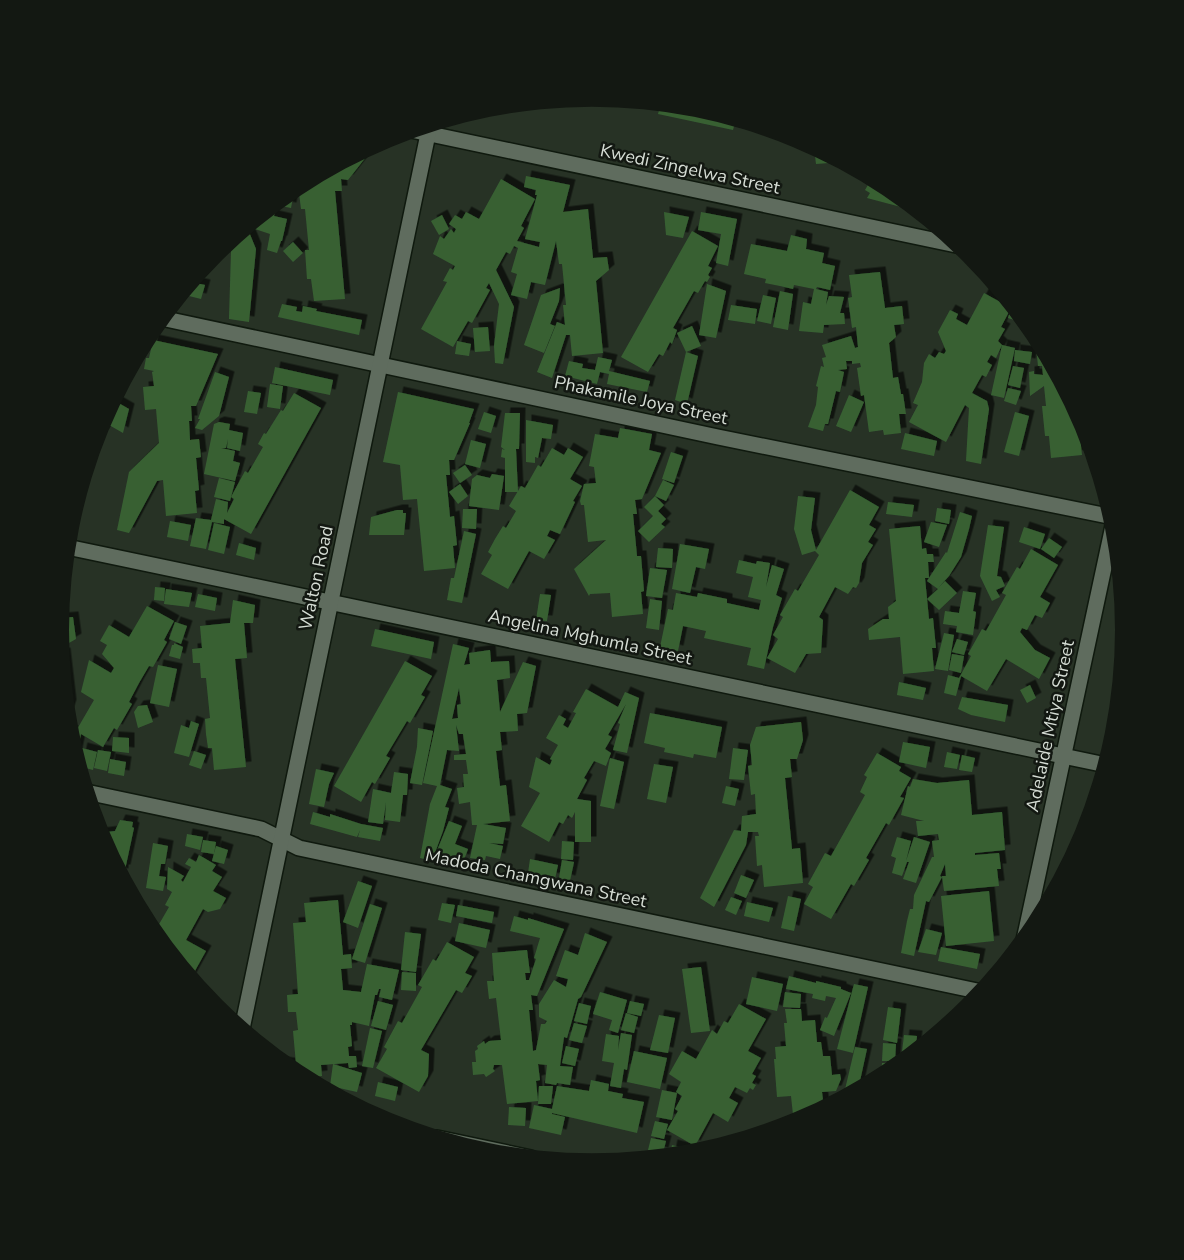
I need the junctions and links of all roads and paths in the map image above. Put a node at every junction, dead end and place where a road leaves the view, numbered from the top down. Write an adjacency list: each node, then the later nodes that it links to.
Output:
1 (428, 134): 2 (street, Kwedi Zingelwa Street); 4 (street, Walton Road)
2 (943, 242)
3 (171, 320): 4 (street, Phakamile Joya Street)
4 (380, 364): 5 (street, Phakamile Joya Street); 8 (street, Walton Road)
5 (1102, 517)
6 (1108, 544): 9 (street, Adelaide Mtiya Street)
7 (76, 548): 8 (street, Angelina Mghumla Street)
8 (330, 602): 9 (street, Angelina Mghumla Street); 12 (street, Walton Road)
9 (1063, 757): 10 (street, Angelina Mghumla Street); 13 (street, Adelaide Mtiya Street)
10 (1097, 763)
11 (96, 794): 12 (street, Madoda Chamgwana Street)
12 (281, 839): 14 (street, Madoda Chamgwana Street); 15 (street, Walton Road)
13 (1029, 918)
14 (971, 990)
15 (244, 1020)

